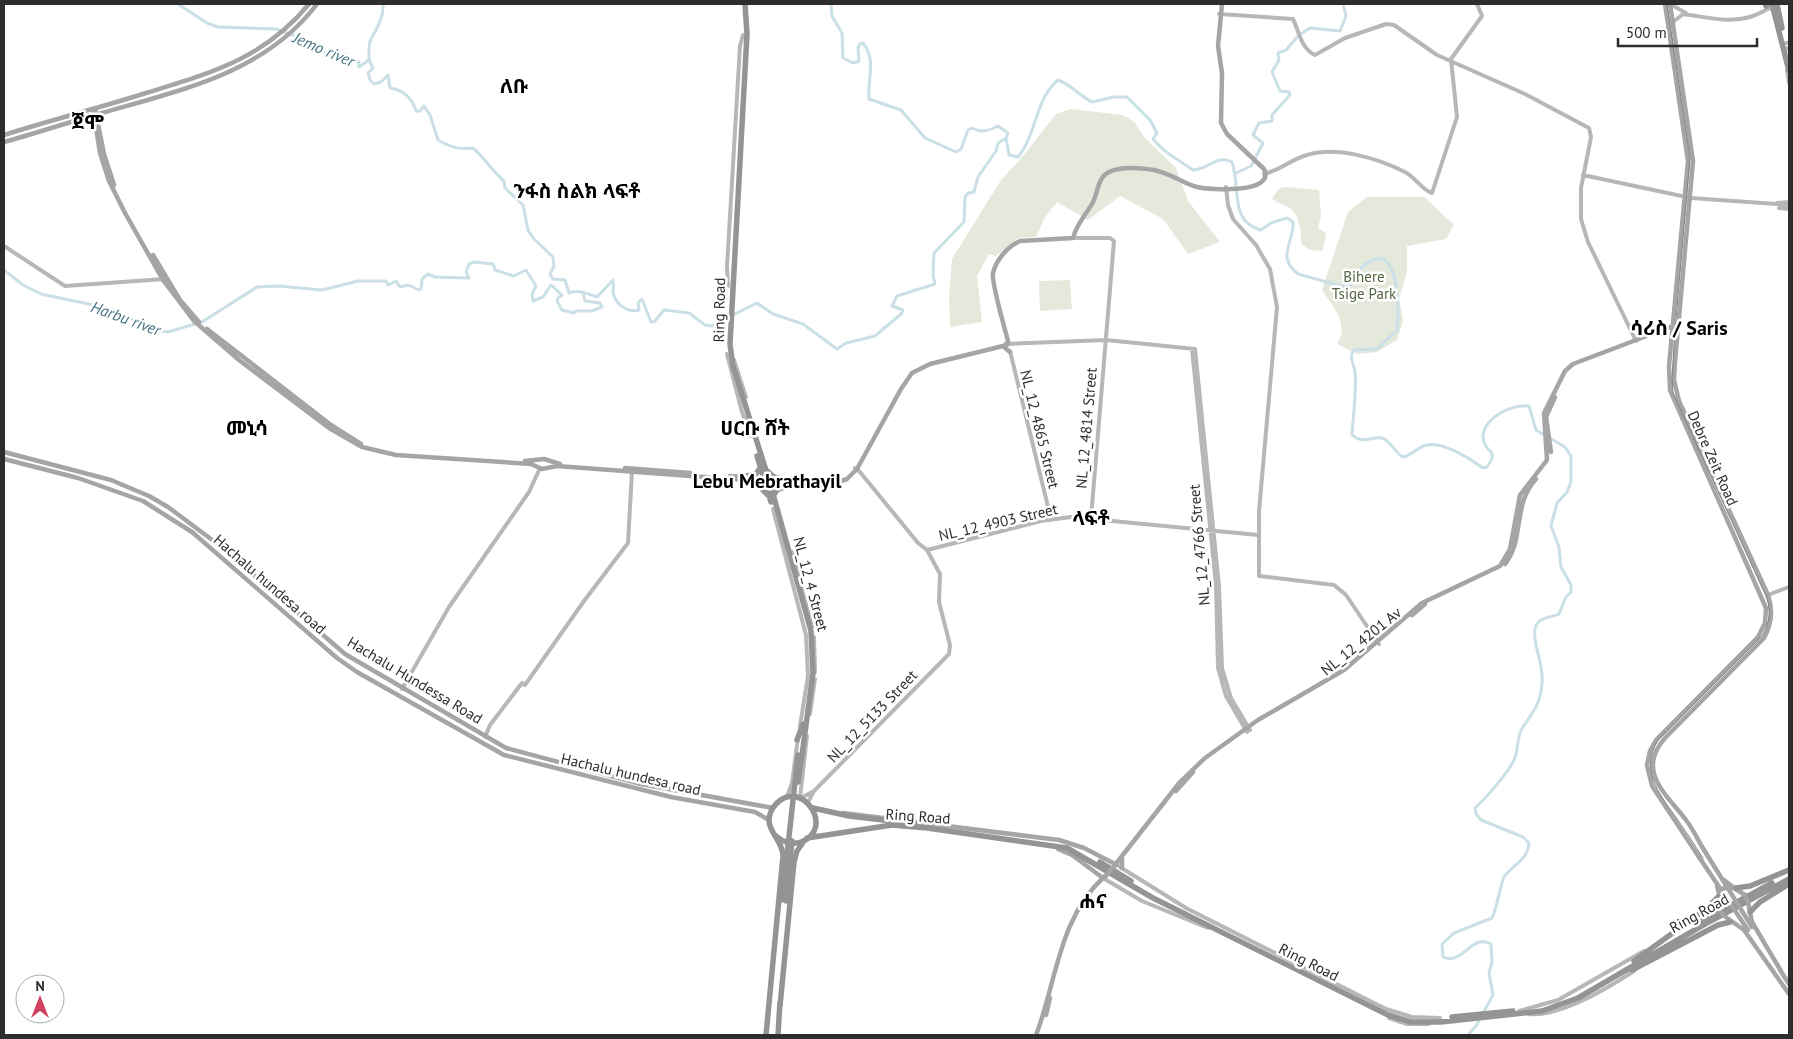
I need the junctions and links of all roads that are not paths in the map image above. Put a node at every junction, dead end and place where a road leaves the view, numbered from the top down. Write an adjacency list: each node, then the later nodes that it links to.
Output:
1 (309, 4): 13 (main road)
2 (317, 4): 15 (main road)
3 (743, 4): 43 (highway, Ring Road)
4 (1221, 4): 9 (main road)
5 (1477, 4): 16 (street)
6 (1665, 4): 26 (main road, Debre Zeit Road)
7 (1670, 4): 10 (street); 11 (main road, Debre Zeit Road)
8 (1772, 6): 10 (street); 12 (highway)
9 (1220, 14): 16 (street); 23 (main road)
10 (1699, 16): 11 (street)
11 (1673, 22): 27 (main road, Debre Zeit Road)
12 (1787, 46): 14 (highway); 17 (highway); 18 (street)
13 (251, 54): 15 (main road); 19 (main road)
14 (1789, 59)
15 (254, 60): 20 (main road)
16 (1450, 62): 23 (street); 24 (street)
17 (1789, 71)
18 (1789, 83)
19 (94, 109): 20 (main road); 21 (main road)
20 (96, 118): 22 (main road); 32 (main road)
21 (4, 135)
22 (4, 142)
23 (1265, 174): 25 (main road)
24 (1582, 175): 26 (street); 35 (street)
25 (1229, 188): 30 (main road); 56 (street)
26 (1685, 194): 27 (main road); 33 (main road, Debre Zeit Road)
27 (1691, 195): 28 (street); 59 (main road, Debre Zeit Road)
28 (1768, 205): 29 (street); 29 (street)
29 (1789, 205)
30 (1072, 238): 34 (street, NL_12_4814 Street); 36 (main road)
31 (4, 246): 32 (street)
32 (165, 279): 41 (main road)
33 (1673, 328): 35 (main road); 91 (main road, Debre Zeit Road)
34 (1106, 340): 36 (street); 53 (street, NL_12_4814 Street); 55 (street, NL_12_4766 Street)
35 (1636, 341): 62 (main road, NL_12_4201 Av)
36 (1006, 345): 37 (main road); 44 (main road)
37 (1010, 352): 54 (street, NL_12_4865 Street)
38 (4, 452): 40 (main road, Hachalu Hundessa Road)
39 (4, 459): 42 (main road, Hachalu hundesa road)
40 (39, 461): 42 (main road); 46 (main road, Hachalu Hundessa Road)
41 (543, 465): 45 (main road); 65 (street)
42 (35, 467): 47 (main road, Hachalu hundesa road)
43 (762, 467): 48 (highway); 49 (highway, Ring Road); 50 (highway)
44 (856, 468): 50 (main road); 57 (street, NL_12_4903 Street)
45 (632, 470): 48 (main road); 69 (street)
46 (82, 472): 47 (main road); 60 (main road, Hachalu Hundessa Road)
47 (78, 478): 61 (main road, Hachalu hundesa road)
48 (742, 479): 49 (main road); 51 (highway)
49 (766, 481): 50 (main road); 51 (highway, Ring Road)
50 (788, 482): 51 (highway)
51 (772, 497): 52 (highway, Ring Road)
52 (775, 508): 67 (highway, Ring Road); 70 (street); 71 (street, NL_12_4 Street)
53 (1091, 518): 54 (street, NL_12_4903 Street); 55 (street, NL_12_4903 Street)
54 (1051, 519): 57 (street, NL_12_4903 Street)
55 (1211, 530): 56 (street, NL_12_4903 Street); 68 (street, NL_12_4766 Street)
56 (1258, 535): 62 (street)
57 (927, 550): 77 (street, NL_12_5133 Street)
58 (1789, 587): 59 (street)
59 (1768, 595): 89 (main road, Debre Zeit Road)
60 (288, 606): 61 (main road); 63 (main road, Hachalu Hundessa Road)
61 (281, 610): 64 (main road, Hachalu hundesa road)
62 (1378, 643): 68 (main road, NL_12_4201 Av)
63 (332, 644): 64 (main road); 65 (main road, Hachalu Hundessa Road)
64 (328, 649): 66 (main road, Hachalu hundesa road)
65 (402, 689): 66 (street); 69 (main road, Hachalu Hundessa Road)
66 (399, 695): 73 (main road, Hachalu hundesa road)
67 (804, 724): 70 (highway); 71 (highway); 101 (highway, Ring Road, bridge)
68 (1248, 730): 90 (main road, NL_12_4201 Av)
69 (485, 737): 72 (main road, Hachalu Hundessa Road)
70 (798, 740): 79 (street)
71 (807, 741): 75 (street, NL_12_4 Street)
72 (548, 761): 73 (main road); 74 (main road, Hachalu Hundessa Road)
73 (545, 767): 76 (main road, Hachalu hundesa road)
74 (641, 784): 76 (main road); 82 (main road, Hachalu Hundessa Road)
75 (801, 786): 78 (street); 80 (street, NL_12_4 Street)
76 (638, 790): 85 (main road, Hachalu hundesa road)
77 (814, 791): 78 (street); 81 (street)
78 (809, 794): 80 (street)
79 (786, 798): 80 (highway); 82 (highway)
80 (800, 798): 81 (highway)
81 (808, 802): 83 (highway)
82 (773, 808): 85 (highway)
83 (813, 808): 84 (highway, Ring Road); 88 (highway)
84 (836, 813): 92 (main road); 117 (highway, Ring Road)
85 (769, 820): 87 (highway)
86 (908, 827): 88 (highway, Ring Road); 95 (main road); 117 (highway, Ring Road)
87 (776, 836): 88 (highway); 111 (highway)
88 (807, 839): 115 (highway)
89 (1704, 850): 99 (main road); 104 (main road, bridge)
90 (1121, 857): 92 (main road); 93 (main road, NL_12_4201 Av)
91 (1699, 857): 100 (main road); 104 (main road, bridge)
92 (1110, 861): 93 (main road)
93 (1117, 866): 96 (main road, NL_12_4201 Av, bridge); 117 (street)
94 (1789, 873): 99 (highway); 107 (highway, Ring Road); 113 (highway, Ring Road)
95 (1098, 874): 96 (main road); 97 (main road)
96 (1105, 877): 97 (main road); 105 (main road); 117 (street)
97 (1098, 883): 105 (main road)
98 (1789, 884): 102 (highway)
99 (1734, 888): 100 (main road); 102 (main road, bridge)
100 (1718, 896): 103 (main road, bridge); 106 (highway)
101 (784, 900): 111 (highway); 115 (highway)
102 (1750, 912): 103 (main road); 109 (main road)
103 (1733, 923): 108 (highway); 110 (main road)
104 (1750, 929): 109 (main road); 110 (main road)
105 (1066, 939): 120 (main road)
106 (1649, 948): 107 (highway); 116 (street)
107 (1634, 961): 116 (highway, Ring Road)
108 (1642, 966): 113 (highway); 116 (street)
109 (1781, 971): 112 (main road)
110 (1774, 973): 114 (main road)
111 (772, 976): 118 (highway)
112 (1789, 984)
113 (1595, 989): 116 (highway, Ring Road)
114 (1789, 994)
115 (780, 1006): 119 (highway)
116 (1519, 1012): 117 (highway, Ring Road)
117 (1441, 1020)
118 (766, 1035)
119 (778, 1035)
120 (1037, 1035)

